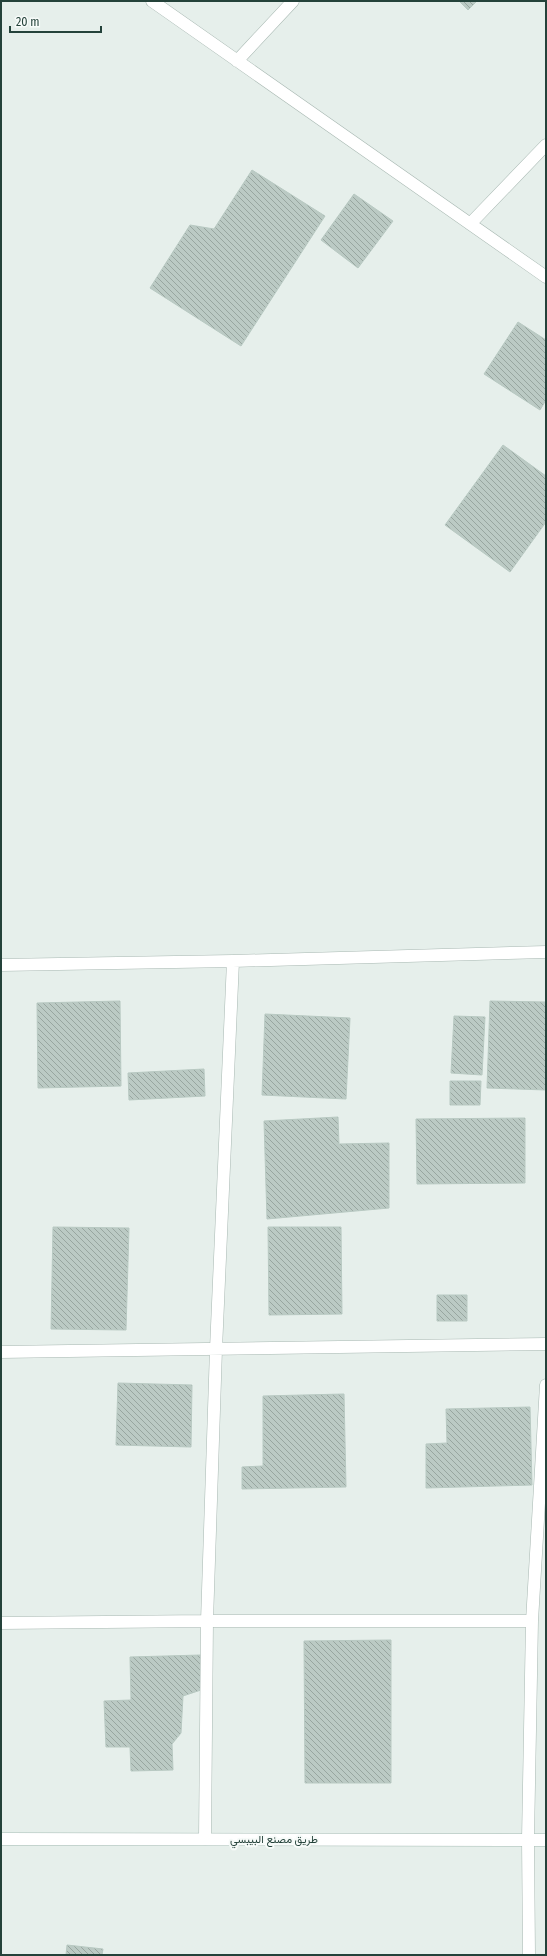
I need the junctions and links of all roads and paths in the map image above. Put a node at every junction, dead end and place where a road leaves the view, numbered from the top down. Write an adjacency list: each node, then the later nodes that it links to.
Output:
1 (152, 1): 3 (street)
2 (293, 1): 3 (street)
3 (237, 61): 5 (street)
4 (546, 145): 5 (street)
5 (470, 224): 6 (street)
6 (546, 277)
7 (546, 952): 8 (street)
8 (233, 961): 9 (street); 11 (street)
9 (1, 965)
10 (546, 1344): 11 (street)
11 (216, 1349): 12 (street); 14 (street)
12 (1, 1352)
13 (546, 1385): 15 (street)
14 (207, 1621): 15 (street); 16 (street); 18 (street)
15 (532, 1621): 19 (street)
16 (1, 1623)
17 (1, 1839): 18 (street, طريق مصنع البيبسي)
18 (205, 1839): 19 (street, طريق مصنع البيبسي)
19 (528, 1839): 20 (street, طريق مصنع البيبسي); 21 (street)
20 (546, 1840)
21 (529, 1955)

